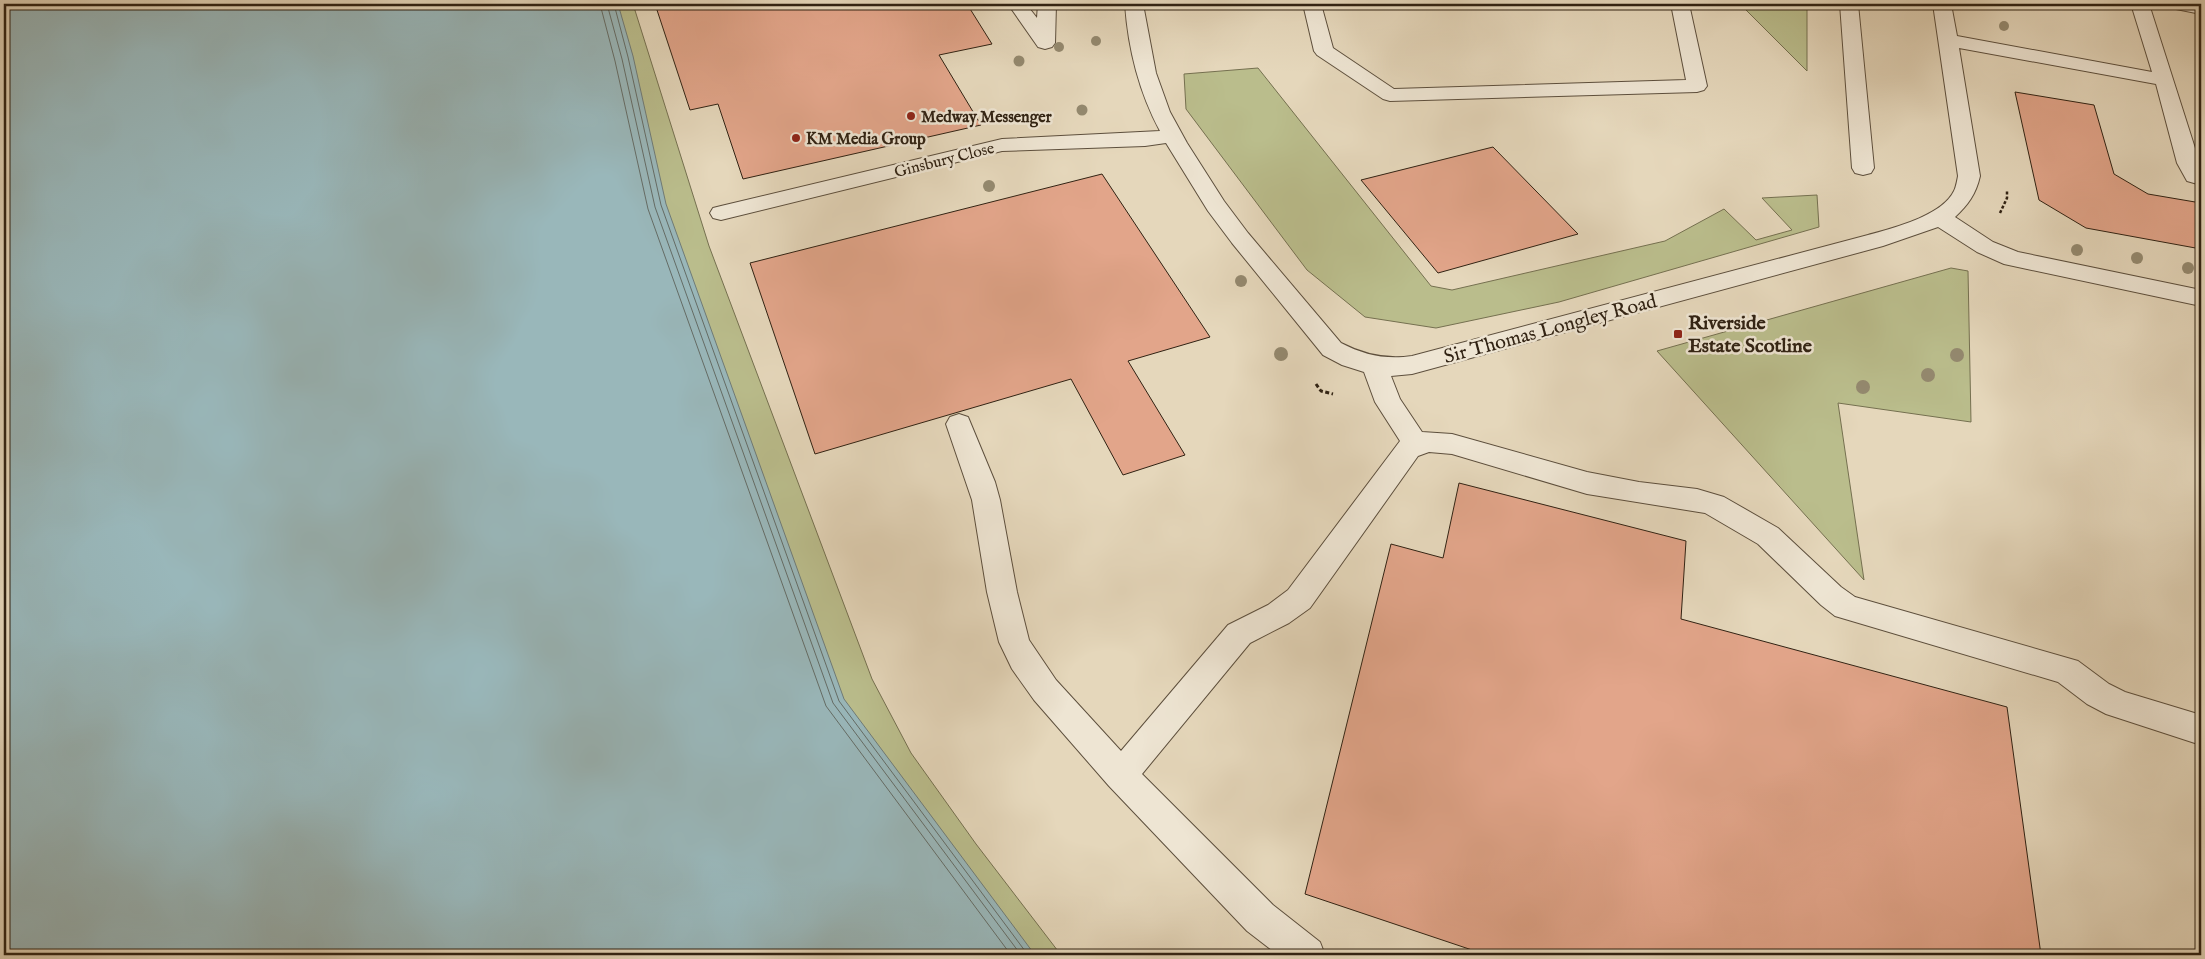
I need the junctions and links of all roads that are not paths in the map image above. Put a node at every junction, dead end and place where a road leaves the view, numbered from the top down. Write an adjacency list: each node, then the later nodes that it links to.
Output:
1 (1017, 4): 2 (street)
2 (1047, 4)
3 (1134, 4): 13 (street, Sir Thomas Longley Road)
4 (1312, 4): 5 (street)
5 (1680, 4)
6 (1849, 4): 14 (street)
7 (1942, 4): 11 (street, Sir Thomas Longley Road)
8 (2140, 4): 12 (street)
9 (2178, 4): 10 (street)
10 (2201, 8)
11 (1949, 40): 12 (street); 17 (street, Sir Thomas Longley Road)
12 (2165, 80): 15 (street)
13 (1172, 136): 16 (street, Ginsbury Close); 19 (street, Sir Thomas Longley Road)
14 (1863, 168)
15 (2201, 178)
16 (721, 213)
17 (1938, 217): 18 (street); 19 (street, Sir Thomas Longley Road)
18 (2201, 298)
19 (1374, 366): 21 (street)
20 (959, 424): 23 (street)
21 (1416, 444): 22 (street); 23 (street)
22 (2201, 730)
23 (1121, 775): 24 (street)
24 (1307, 955)

